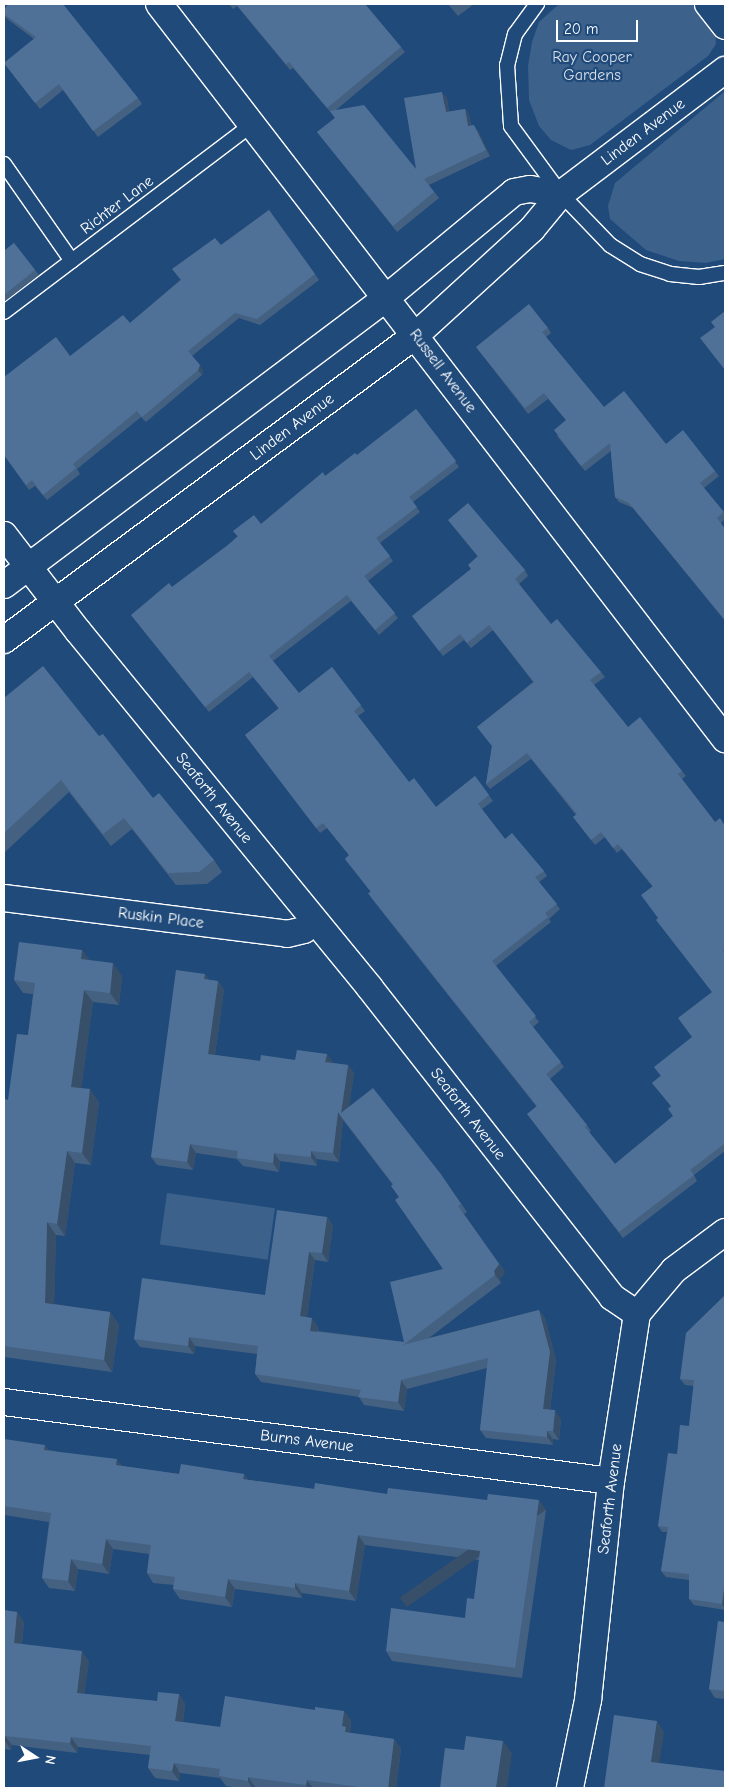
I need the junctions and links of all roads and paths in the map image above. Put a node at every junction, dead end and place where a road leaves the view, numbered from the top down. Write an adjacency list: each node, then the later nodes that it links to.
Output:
1 (159, 4): 6 (street, Russell Avenue)
2 (537, 4): 8 (lane)
3 (708, 4): 4 (street)
4 (725, 26)
5 (725, 70): 8 (street, Linden Avenue)
6 (250, 126): 9 (lane, Richter Lane); 11 (street, Russell Avenue)
7 (4, 164): 9 (lane)
8 (561, 194): 10 (lane); 11 (street); 13 (street, Linden Avenue)
9 (72, 261): 12 (lane, Richter Lane)
10 (725, 273)
11 (386, 298): 13 (street, Russell Avenue); 15 (street)
12 (4, 312)
13 (416, 334): 17 (street, Linden Avenue); 19 (street, Russell Avenue)
14 (4, 535): 15 (street, Seaforth Avenue)
15 (27, 566): 16 (street); 17 (street, Seaforth Avenue)
16 (4, 585)
17 (57, 604): 18 (street, Linden Avenue); 21 (street, Seaforth Avenue)
18 (4, 640)
19 (725, 739)
20 (4, 898): 21 (street, Ruskin Place)
21 (315, 921): 23 (street, Seaforth Avenue)
22 (725, 1232): 23 (street)
23 (637, 1314): 25 (street, Seaforth Avenue)
24 (4, 1402): 25 (street, Burns Avenue)
25 (611, 1481): 26 (street, Seaforth Avenue)
26 (570, 1788)

